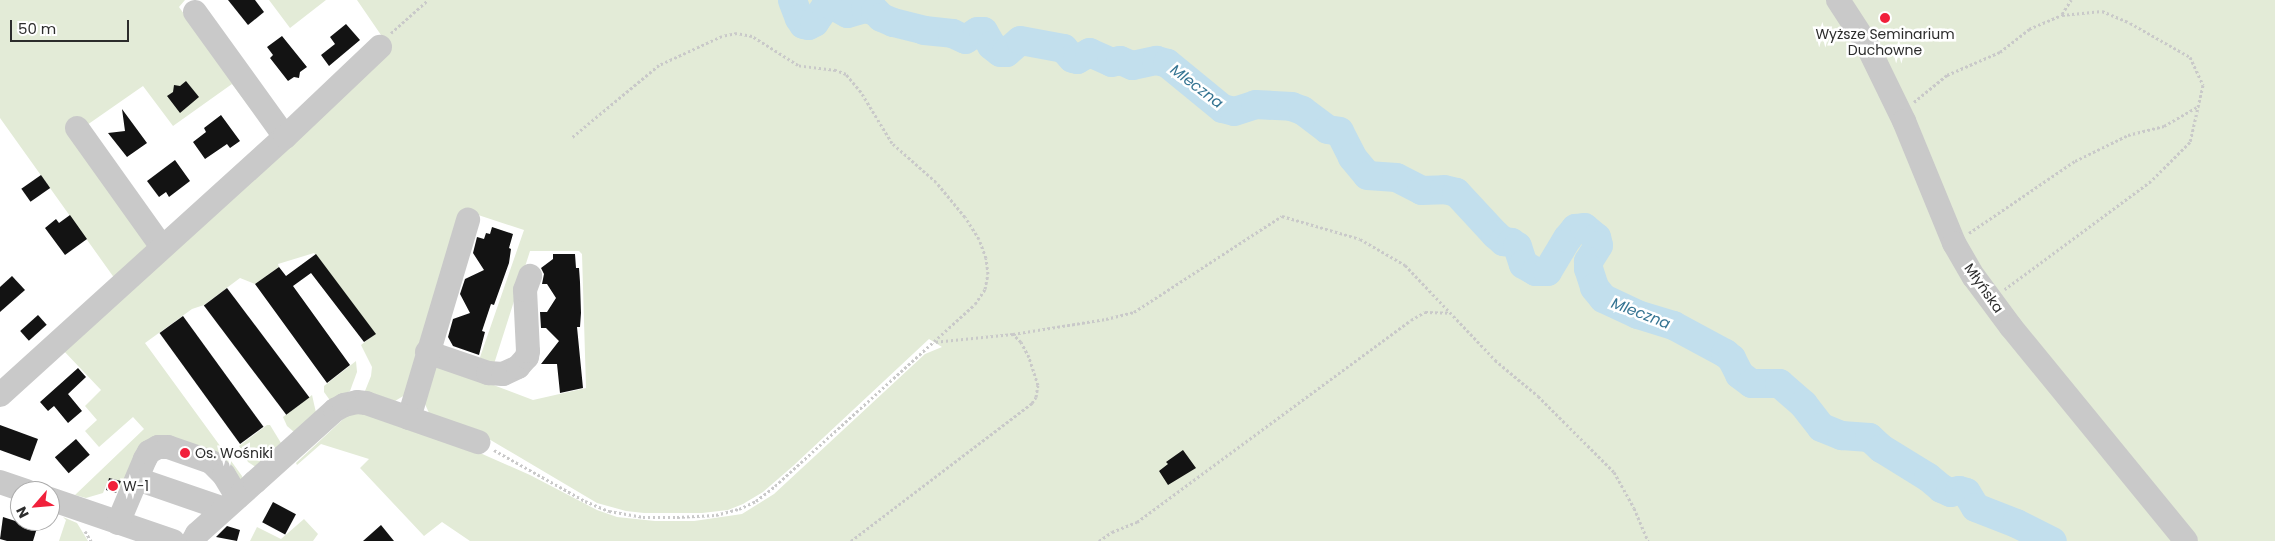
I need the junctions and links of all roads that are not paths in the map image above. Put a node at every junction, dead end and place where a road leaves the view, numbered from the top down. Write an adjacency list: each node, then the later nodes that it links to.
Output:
1 (1838, 0): 19 (street, Młyńska)
2 (195, 12): 5 (street)
3 (380, 47): 5 (street)
4 (77, 128): 7 (street)
5 (286, 137): 7 (street)
6 (468, 220): 9 (street)
7 (162, 247): 10 (street)
8 (530, 276): 9 (street)
9 (428, 352): 11 (street)
10 (0, 395)
11 (409, 418): 12 (street); 14 (street)
12 (478, 442)
13 (137, 479): 14 (street); 14 (street); 16 (street)
14 (231, 503): 18 (street)
15 (60, 504): 16 (street)
16 (110, 528): 17 (street)
17 (173, 541)
18 (193, 541)
19 (2186, 541)

